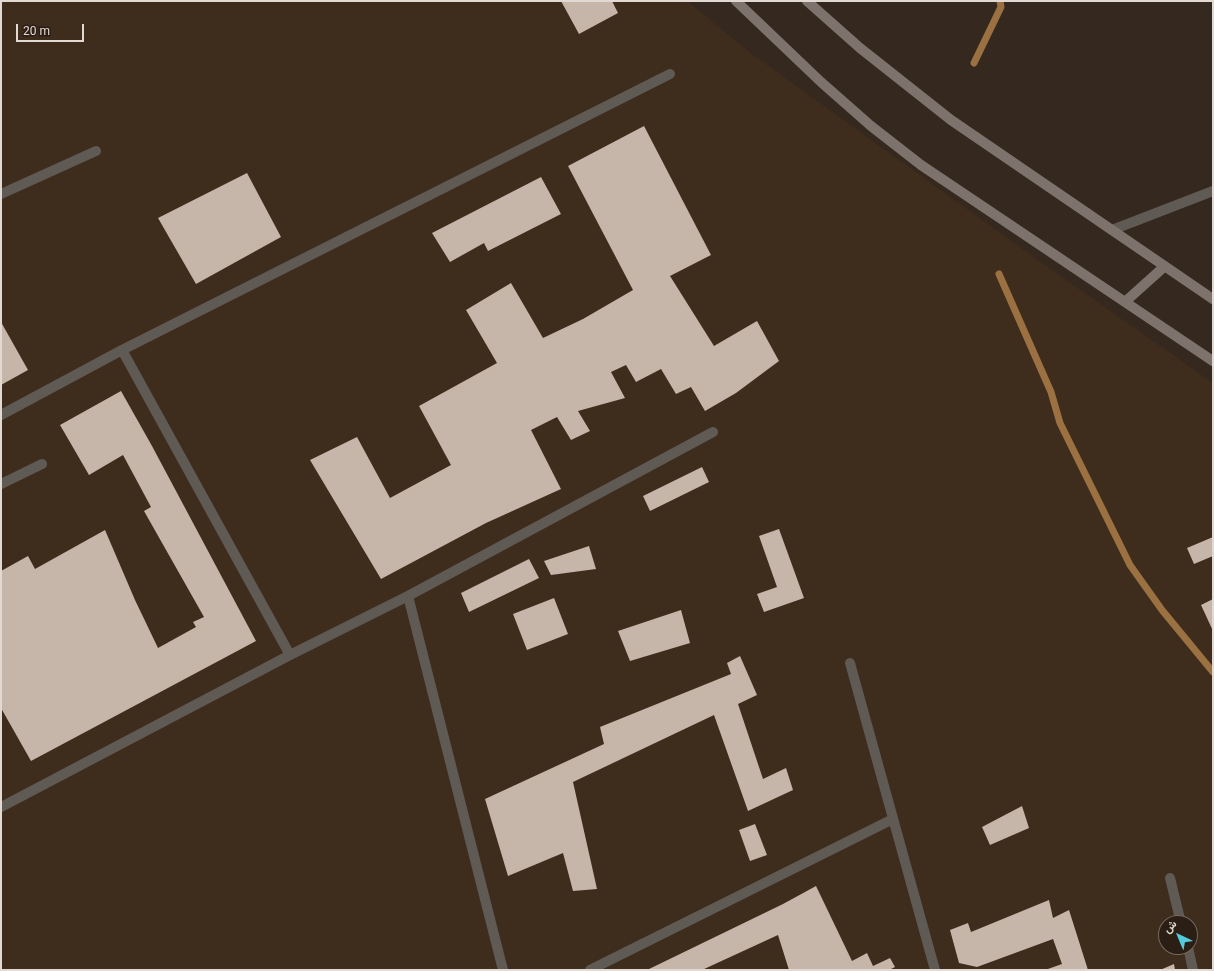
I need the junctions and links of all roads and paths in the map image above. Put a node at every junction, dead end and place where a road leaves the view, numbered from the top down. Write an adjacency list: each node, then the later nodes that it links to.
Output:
1 (736, 1): 10 (street)
2 (808, 1): 7 (street)
3 (670, 74): 11 (street)
4 (96, 151): 6 (street)
5 (1213, 191): 7 (street)
6 (1, 194)
7 (1112, 230): 8 (street)
8 (1165, 266): 9 (street); 10 (street)
9 (1213, 299)
10 (1126, 301): 12 (street)
11 (122, 350): 13 (street); 18 (street)
12 (1213, 361)
13 (1, 415)
14 (713, 432): 17 (street)
15 (42, 464): 16 (street)
16 (1, 484)
17 (408, 596): 18 (street); 25 (street)
18 (290, 655): 20 (street)
19 (850, 663): 21 (street)
20 (1, 807)
21 (893, 819): 26 (street); 27 (street)
22 (1170, 878): 23 (street)
23 (1179, 915)
24 (1190, 955): 28 (street)
25 (503, 970)
26 (590, 970)
27 (935, 970)
28 (1194, 970)

